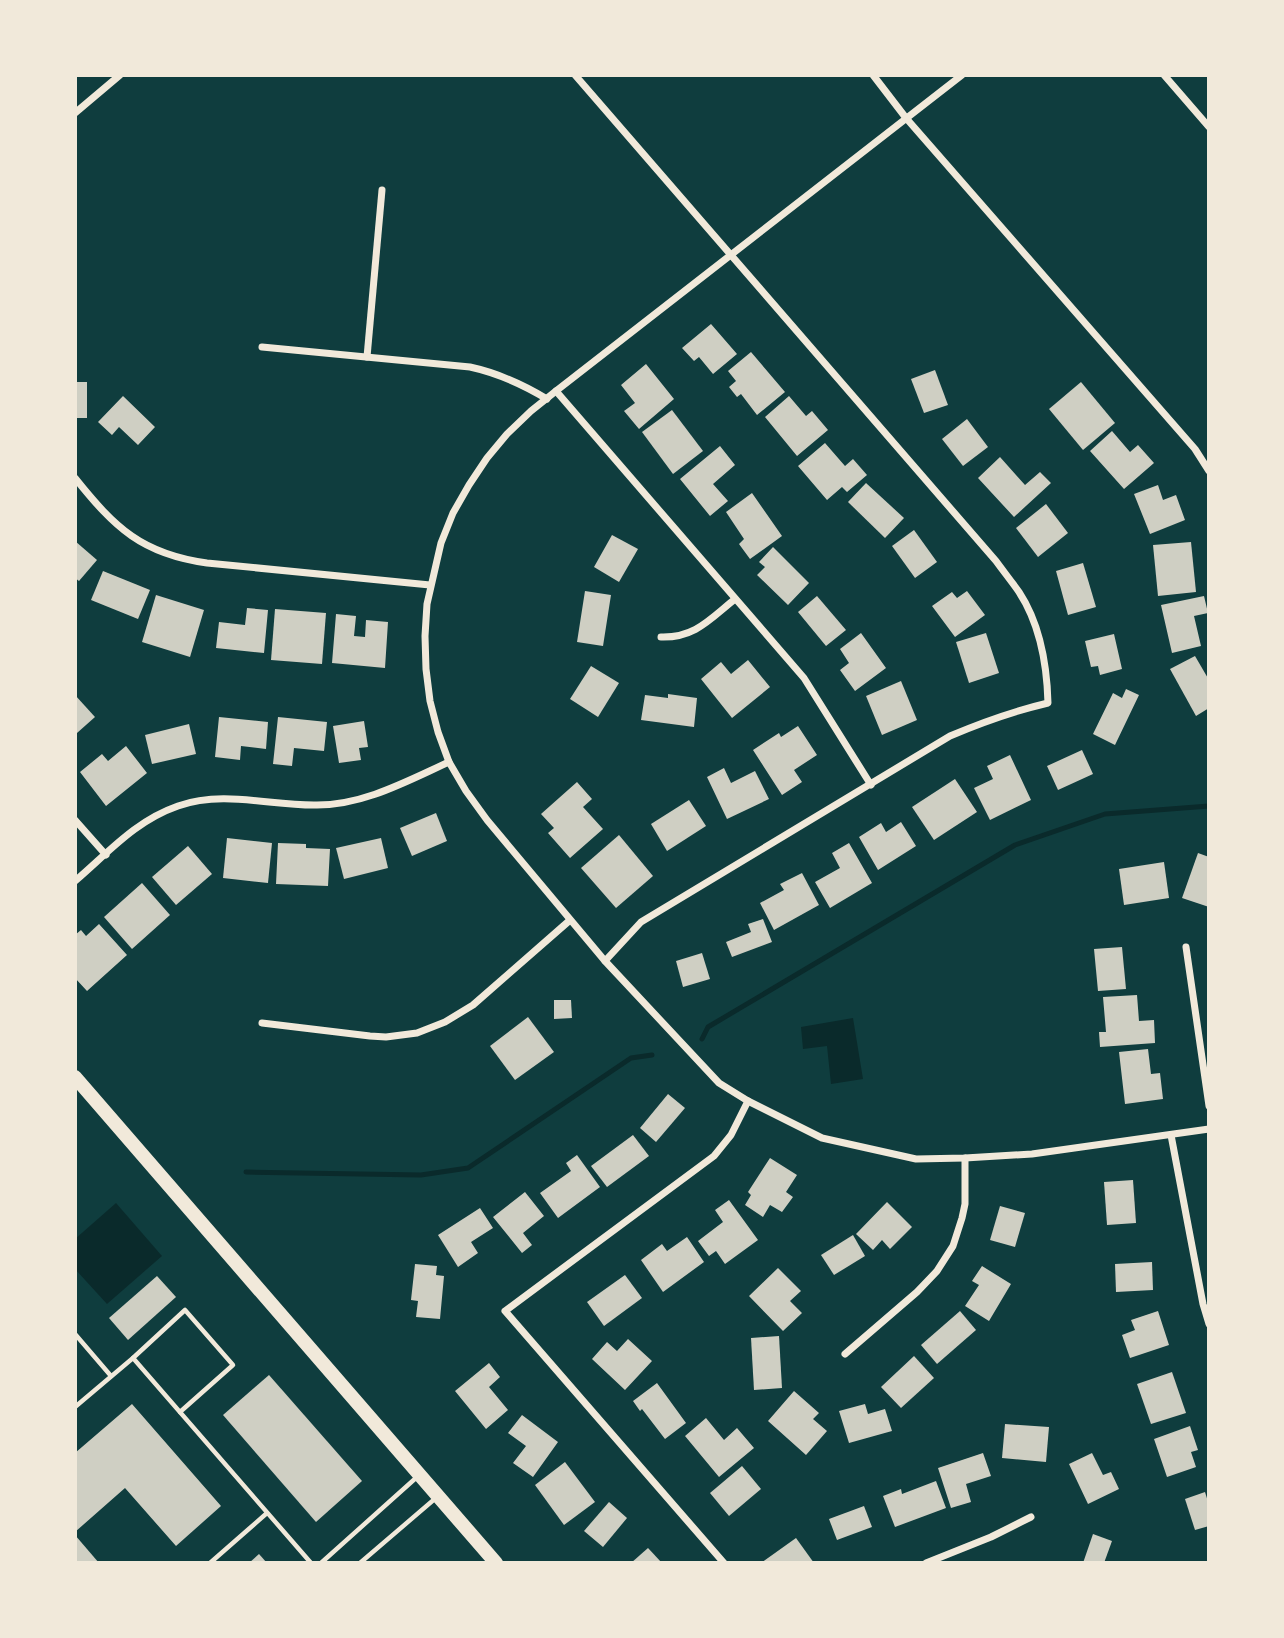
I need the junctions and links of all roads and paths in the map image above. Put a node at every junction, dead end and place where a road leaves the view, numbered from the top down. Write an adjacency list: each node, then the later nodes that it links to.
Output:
1 (120, 75): 6 (street)
2 (576, 75): 10 (street)
3 (873, 75): 7 (street)
4 (962, 75): 7 (street)
5 (1164, 75): 8 (street)
6 (75, 113)
7 (905, 118): 10 (street); 15 (street)
8 (1209, 127)
9 (382, 190): 12 (street)
10 (731, 255): 13 (street); 21 (street)
11 (262, 347): 12 (street)
12 (367, 357): 14 (street)
13 (556, 391): 14 (street); 18 (street)
14 (547, 399): 17 (street)
15 (1209, 471)
16 (75, 478): 17 (street)
17 (430, 585): 20 (street)
18 (735, 599): 19 (street); 21 (street)
19 (661, 637)
20 (449, 762): 23 (street); 25 (street)
21 (871, 785): 27 (street)
22 (75, 820): 23 (street)
23 (106, 855): 24 (street)
24 (75, 881)
25 (569, 921): 27 (street); 28 (street)
26 (1186, 947): 31 (street)
27 (604, 961): 30 (street)
28 (262, 1023)
29 (75, 1077): 44 (main road)
30 (748, 1101): 34 (street); 53 (street)
31 (1209, 1106)
32 (1209, 1129): 33 (street)
33 (1171, 1135): 34 (street); 35 (street)
34 (965, 1158): 39 (street)
35 (1209, 1324)
36 (75, 1334): 37 (lane)
37 (82, 1341): 38 (lane); 41 (lane)
38 (75, 1347)
39 (845, 1354)
40 (133, 1358): 41 (lane); 43 (lane); 43 (lane)
41 (111, 1376): 42 (lane)
42 (75, 1407)
43 (180, 1412): 46 (lane)
44 (420, 1474): 45 (main road); 50 (lane)
45 (438, 1496): 51 (lane); 52 (main road)
46 (268, 1513): 48 (lane); 49 (lane)
47 (1031, 1517): 54 (street)
48 (210, 1563)
49 (311, 1563)
50 (320, 1563)
51 (360, 1563)
52 (496, 1563)
53 (724, 1563)
54 (926, 1563)

